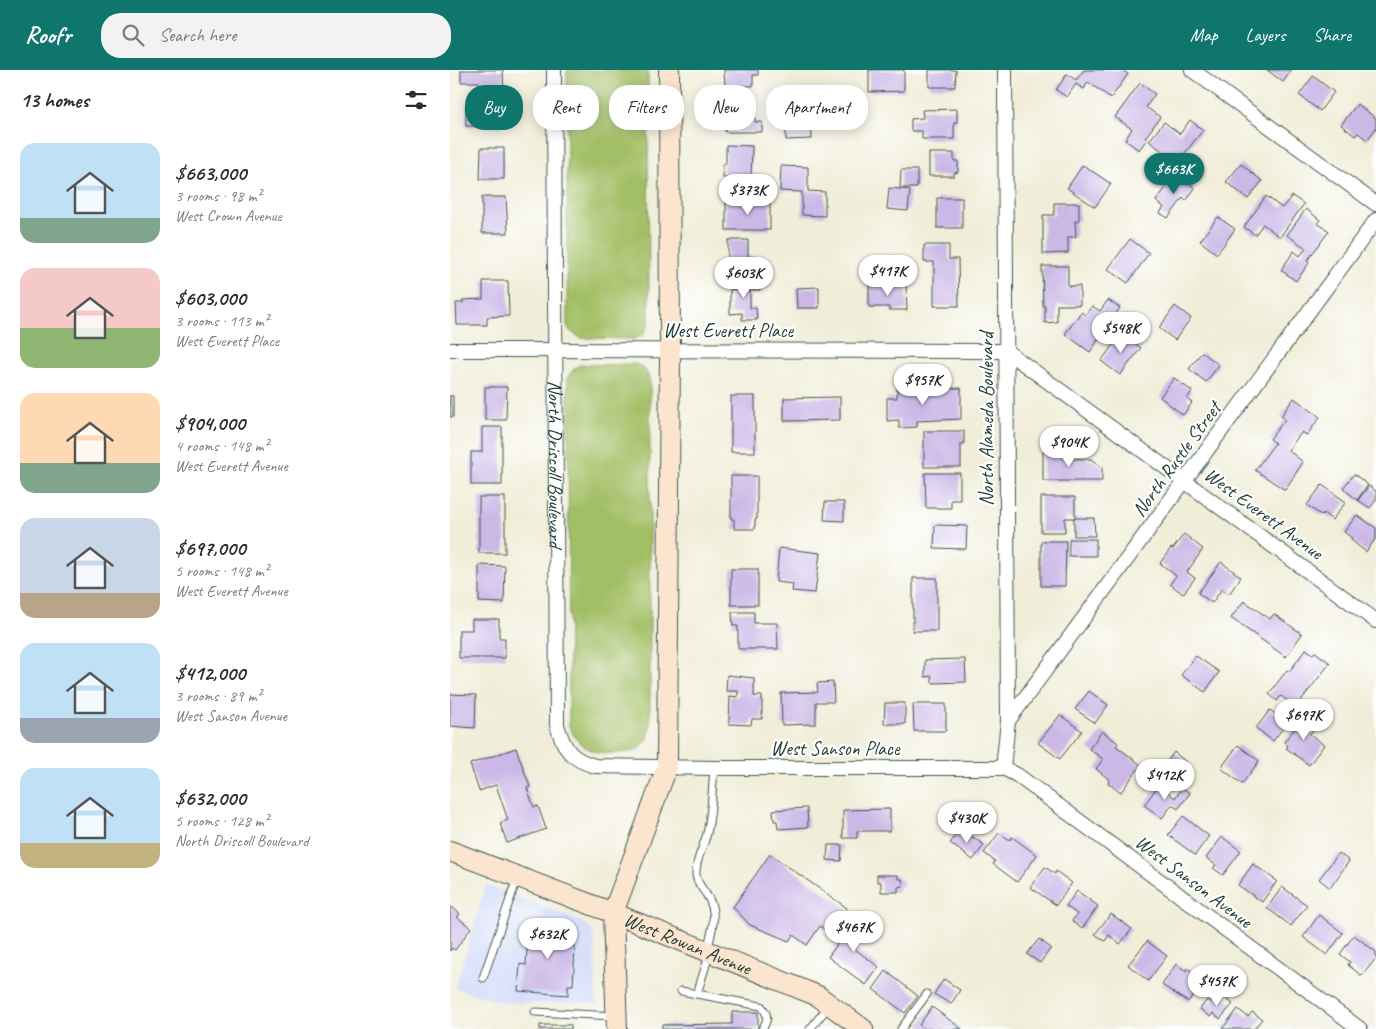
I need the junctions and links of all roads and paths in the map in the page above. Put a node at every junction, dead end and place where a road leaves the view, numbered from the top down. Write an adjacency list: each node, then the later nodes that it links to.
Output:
1 (554, 70): 8 (street, North Driscoll Boulevard)
2 (670, 70): 9 (main road)
3 (1005, 70): 10 (street, North Alameda Boulevard)
4 (1192, 70): 5 (street)
5 (1376, 204)
6 (1376, 220): 11 (street, North Rustle Street)
7 (450, 350): 8 (street, West Everett Place)
8 (556, 350): 9 (street, West Everett Place); 14 (street, North Driscoll Boulevard)
9 (670, 350): 10 (street, West Everett Place); 14 (main road)
10 (1006, 350): 11 (street, West Everett Avenue); 13 (street, North Alameda Boulevard)
11 (1186, 481): 12 (street, West Everett Avenue); 13 (street, North Rustle Street)
12 (1376, 621)
13 (1008, 721): 16 (street, North Alameda Boulevard)
14 (666, 767): 15 (street, West Sanson Place); 19 (main road)
15 (714, 768): 16 (street, West Sanson Place); 20 (lane)
16 (1003, 768): 32 (street, West Sanson Avenue)
17 (450, 851): 18 (main road, West Rowan Avenue)
18 (518, 877): 19 (main road, West Rowan Avenue); 21 (lane)
19 (613, 913): 20 (main road, West Rowan Avenue); 27 (main road)
20 (709, 951): 23 (lane); 25 (main road, West Rowan Avenue)
21 (483, 978)
22 (681, 991): 23 (lane)
23 (698, 994): 28 (lane)
24 (927, 994): 31 (lane)
25 (830, 1004): 29 (lane); 30 (main road, West Rowan Avenue)
26 (535, 1012): 27 (lane)
27 (616, 1022)
28 (762, 1029)
29 (810, 1029)
30 (862, 1029)
31 (901, 1029)
32 (1360, 1029)

